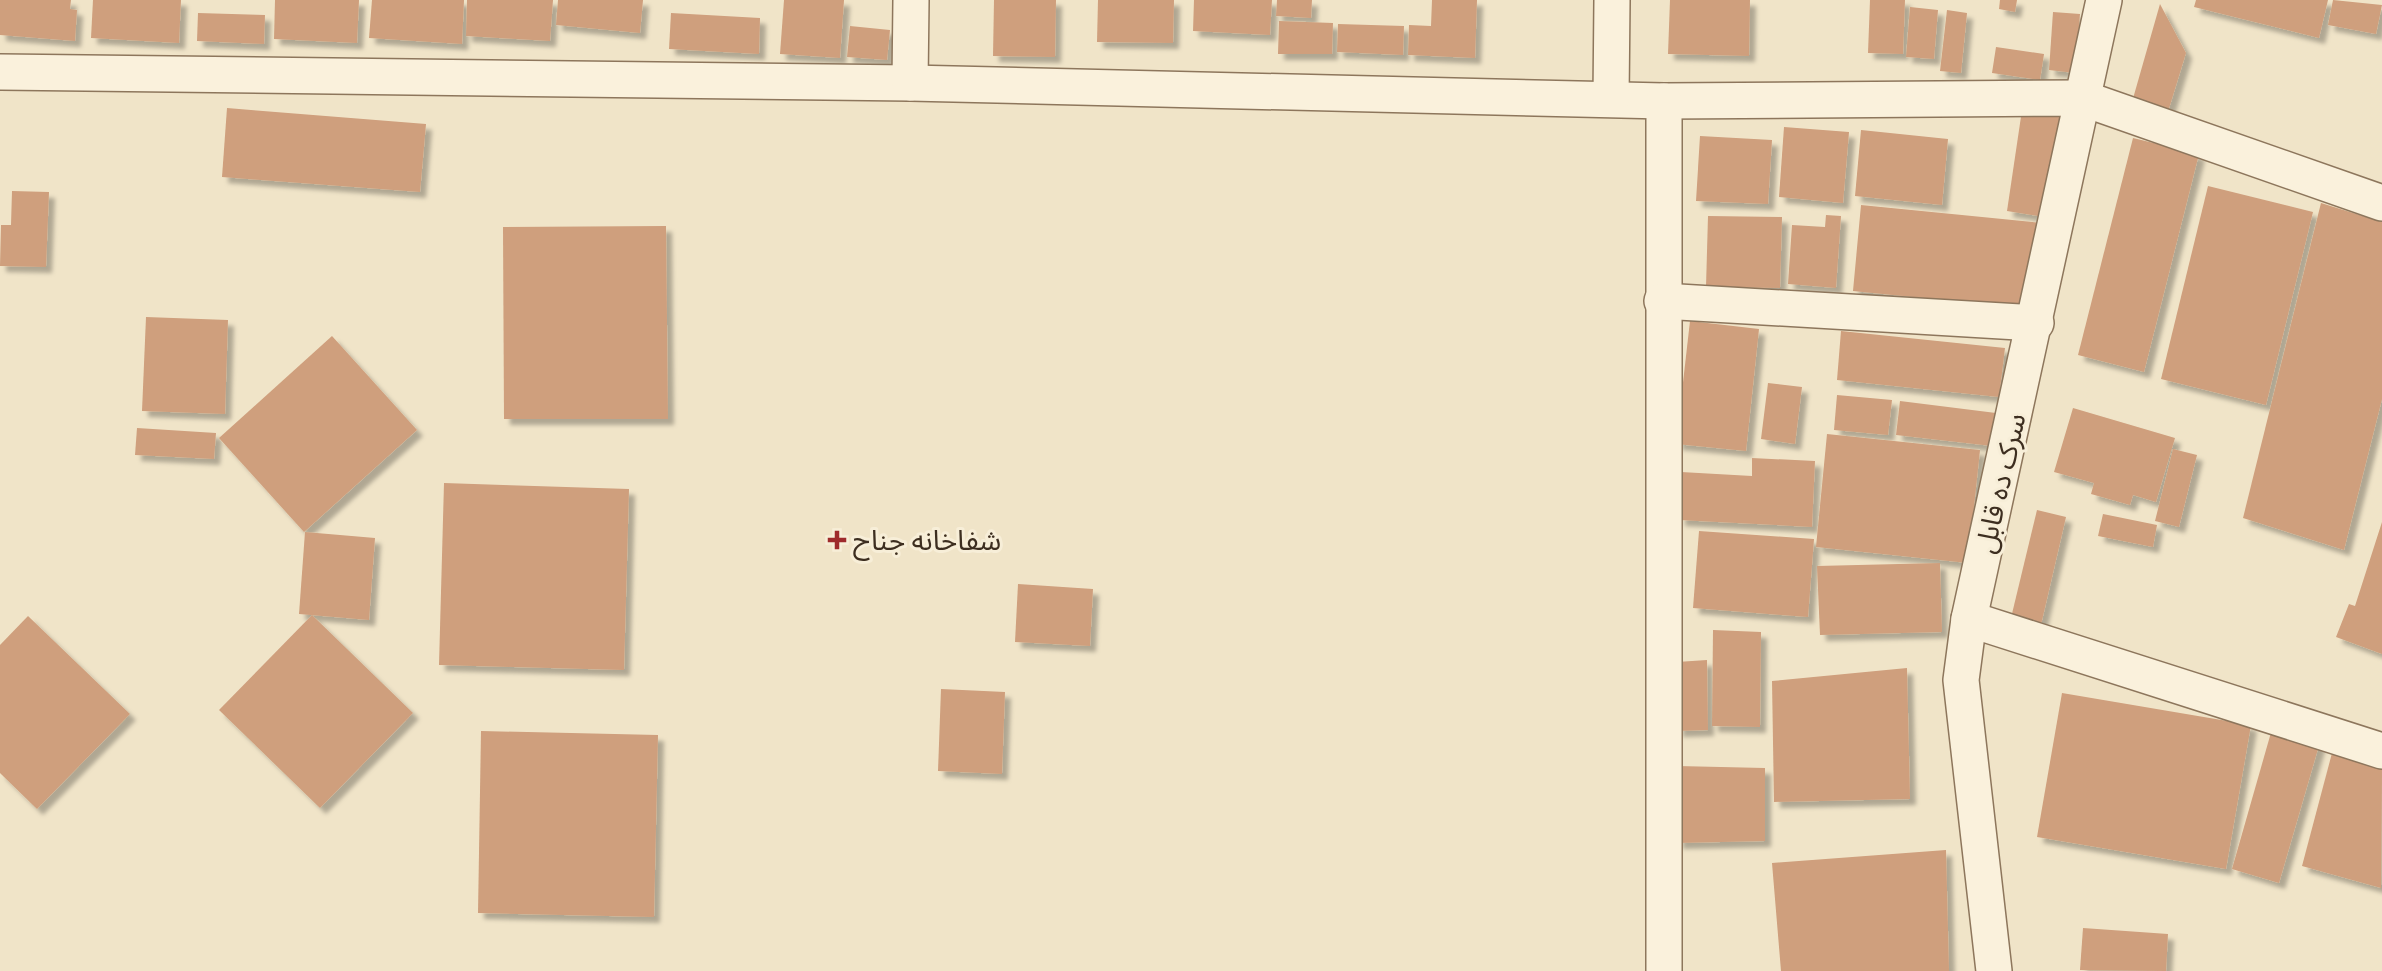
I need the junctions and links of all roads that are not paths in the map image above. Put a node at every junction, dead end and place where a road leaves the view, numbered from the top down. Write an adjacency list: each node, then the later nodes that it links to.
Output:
1 (912, 0): 5 (street)
2 (1612, 0): 7 (street)
3 (2104, 0): 6 (street, سرک ده قابل)
4 (0, 72): 5 (street)
5 (910, 83): 7 (street)
6 (2082, 98): 8 (street); 9 (street); 11 (street, سرک ده قابل)
7 (1611, 99): 8 (street)
8 (1664, 101): 10 (street)
9 (2382, 203)
10 (1662, 301): 11 (street); 14 (street)
11 (2036, 323): 12 (street, سرک ده قابل)
12 (1969, 619): 13 (street); 15 (street, سرک ده قابل)
13 (2382, 751)
14 (1664, 971)
15 (1994, 971)

